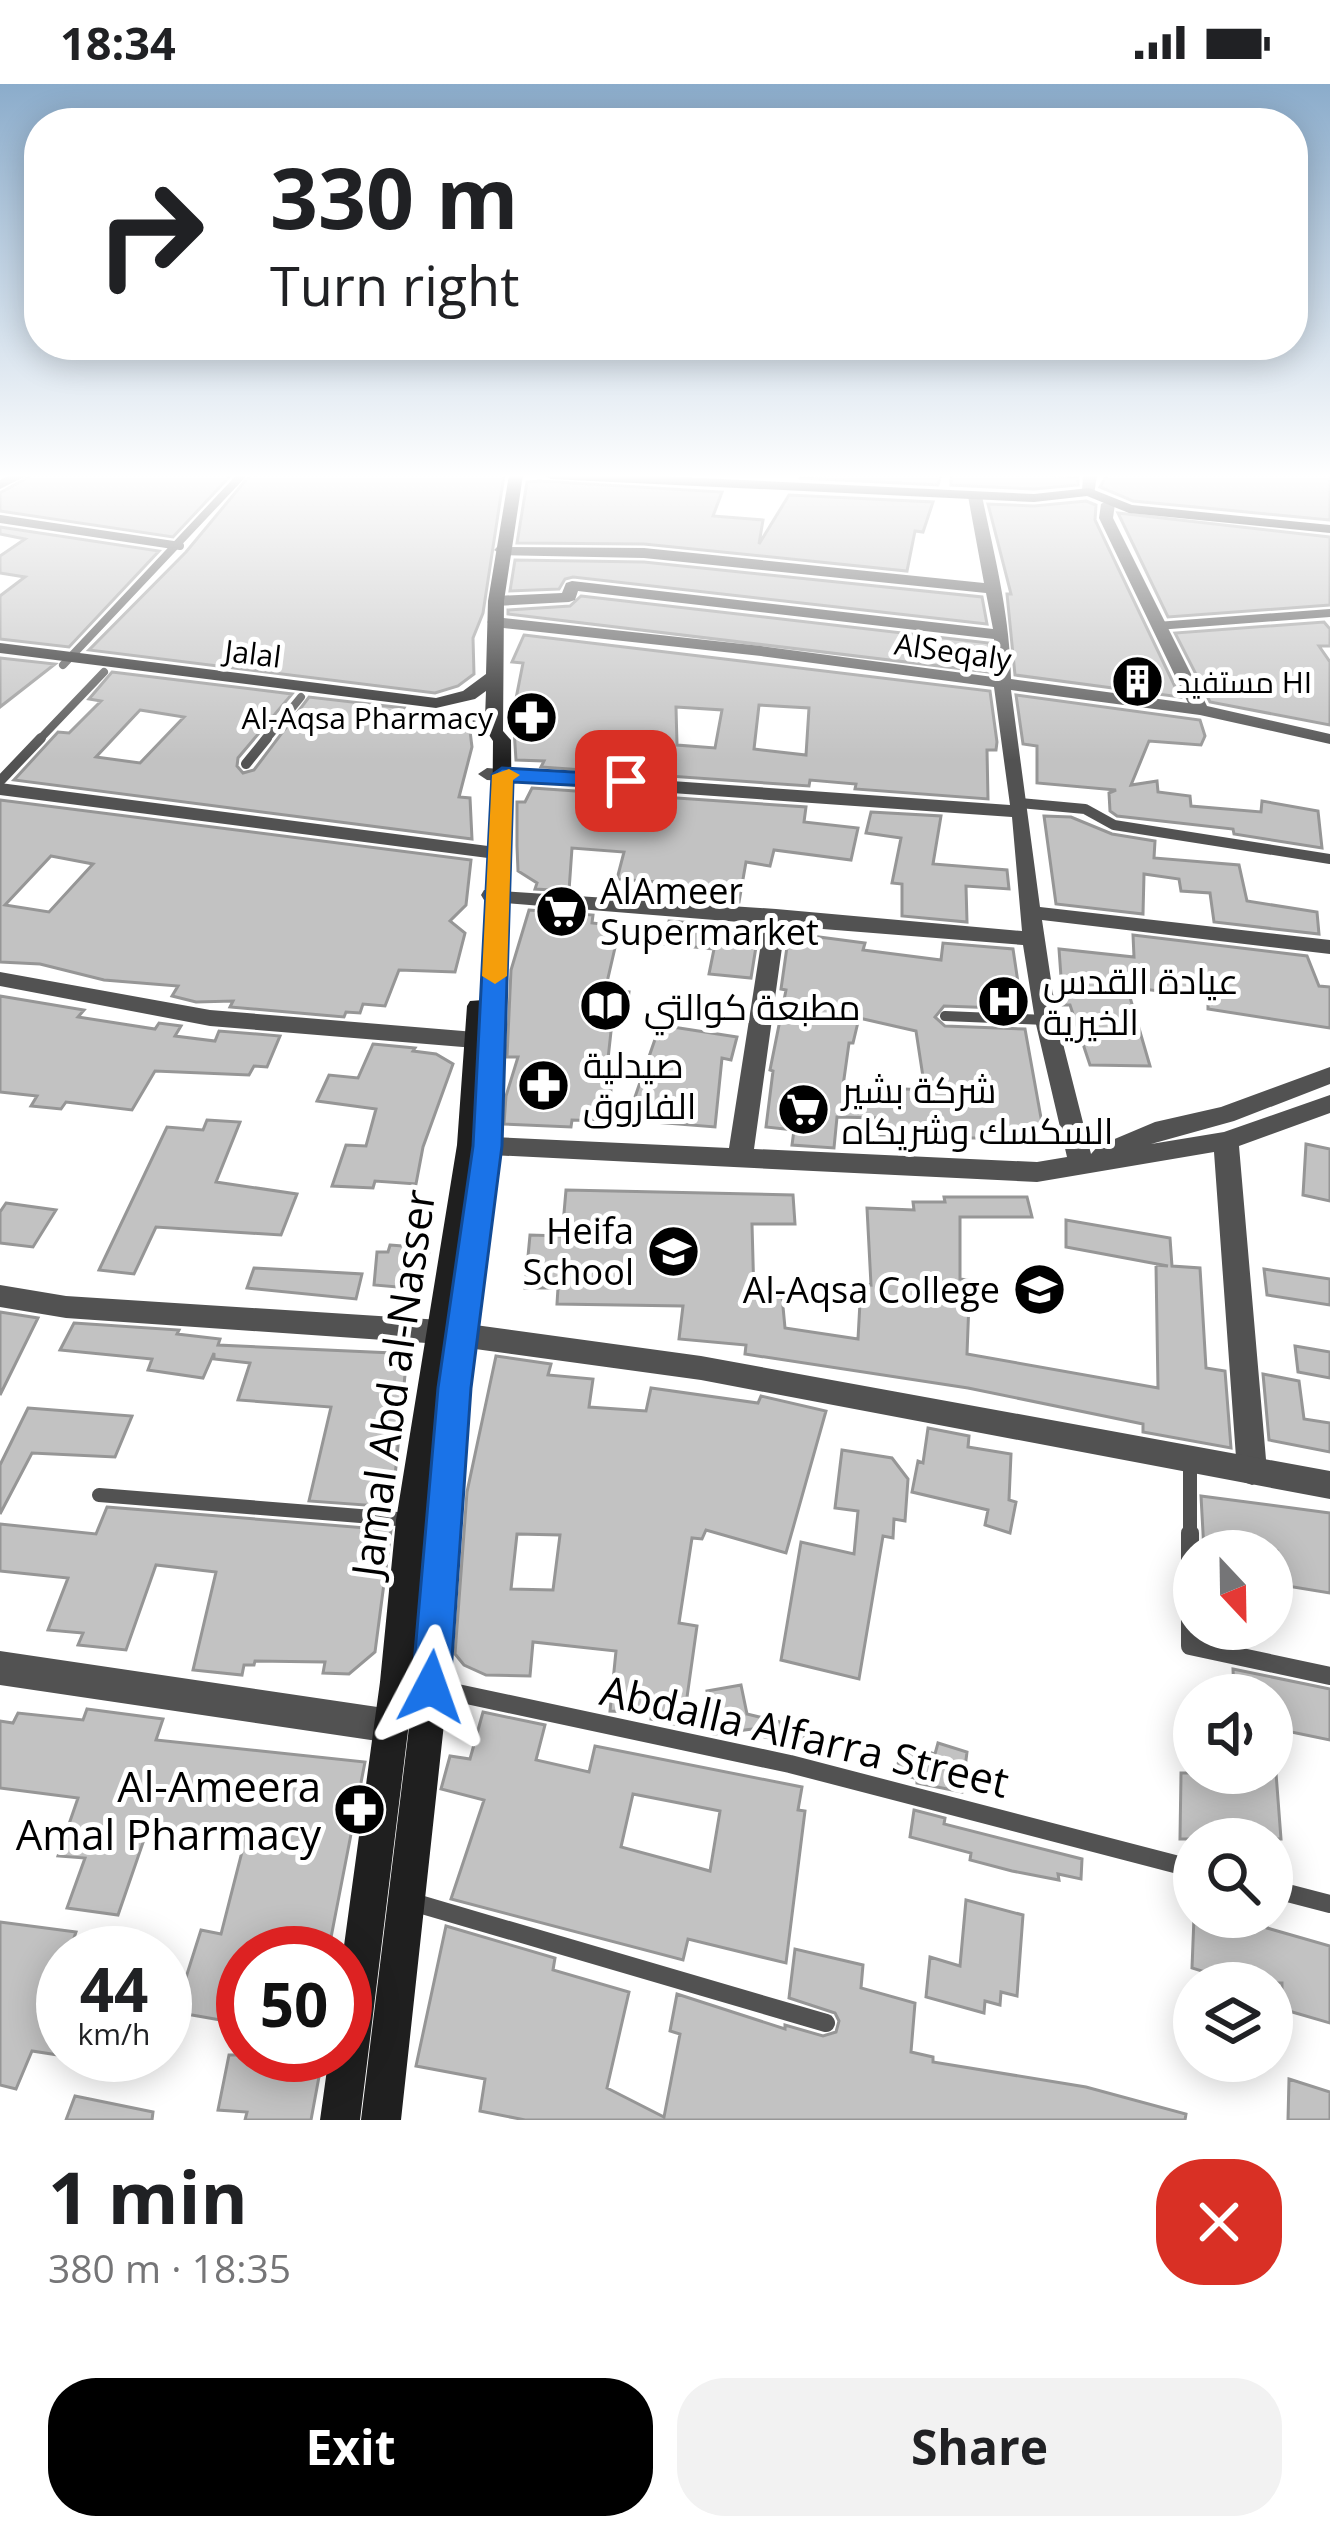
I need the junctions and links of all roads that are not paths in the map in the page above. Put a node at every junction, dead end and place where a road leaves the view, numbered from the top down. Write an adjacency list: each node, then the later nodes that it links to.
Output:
1 (157, 570): 13 (lane)
2 (500, 570): 7 (main road, Jamal Abd al-Nasser)
3 (803, 570): 6 (street)
4 (990, 570): 6 (street)
5 (1131, 570): 10 (street)
6 (994, 589): 11 (street)
7 (496, 601): 9 (main road, Jamal Abd al-Nasser); 11 (street)
8 (1330, 613): 10 (lane)
9 (495, 622): 15 (main road, Jamal Abd al-Nasser); 16 (street, AlSeqaly)
10 (1157, 626): 18 (street)
11 (1002, 635): 16 (street)
12 (0, 652): 13 (main road, Jalal)
13 (67, 662): 14 (main road, Jalal); 15 (main road, Jalal)
14 (104, 672): 17 (main road, Jalal); 23 (lane)
15 (494, 677): 19 (main road, Jamal Abd al-Nasser)
16 (1002, 685): 18 (street, AlSeqaly); 24 (street)
17 (301, 697): 19 (main road, Jalal); 21 (lane)
18 (1200, 710): 20 (street, AlSeqaly)
19 (494, 729): 22 (main road, Jamal Abd al-Nasser)
20 (1330, 739)
21 (246, 764)
22 (495, 774): 24 (street); 25 (main road, Jamal Abd al-Nasser); 27 (main road, Jamal Abd al-Nasser)
23 (0, 785): 25 (street)
24 (1020, 808): 26 (lane); 28 (street)
25 (488, 852): 27 (main road, Jamal Abd al-Nasser)
26 (1330, 859)
27 (496, 896): 29 (street); 35 (main road, Jamal Abd al-Nasser); 39 (main road, Jamal Abd al-Nasser)
28 (1030, 911): 30 (street); 31 (street)
29 (776, 916): 30 (street); 40 (street)
30 (1033, 939): 34 (street)
31 (1330, 947)
32 (0, 979): 35 (street)
33 (945, 1016): 34 (lane)
34 (1046, 1020): 41 (street)
35 (475, 1040): 39 (main road, Jamal Abd al-Nasser)
36 (1330, 1075): 41 (street)
37 (1330, 1104): 38 (street)
38 (1226, 1142): 41 (street); 45 (street)
39 (478, 1146): 40 (street); 43 (main road, Jamal Abd al-Nasser)
40 (740, 1157): 41 (street)
41 (1082, 1167)
42 (0, 1296): 43 (street)
43 (452, 1334): 44 (street); 48 (main road, Jamal Abd al-Nasser); 52 (main road, Jamal Abd al-Nasser)
44 (1190, 1460): 45 (street); 50 (lane)
45 (1252, 1471): 46 (street)
46 (1330, 1486)
47 (99, 1495): 48 (lane)
48 (411, 1520): 51 (main road, Jamal Abd al-Nasser)
49 (0, 1668): 53 (street)
50 (1330, 1676)
51 (397, 1682): 52 (lane, Abdalla Alfarra Street); 53 (main road, Jamal Abd al-Nasser)
52 (431, 1687): 54 (lane, Abdalla Alfarra Street); 57 (main road, Jamal Abd al-Nasser)
53 (391, 1726): 55 (main road, Jamal Abd al-Nasser)
54 (1173, 1864)
55 (367, 1889): 57 (lane); 60 (main road, Jamal Abd al-Nasser)
56 (1293, 1894): 58 (lane)
57 (407, 1900): 59 (lane); 61 (main road, Jamal Abd al-Nasser)
58 (1330, 1904)
59 (826, 2023)
60 (340, 2120)
61 (381, 2120)

